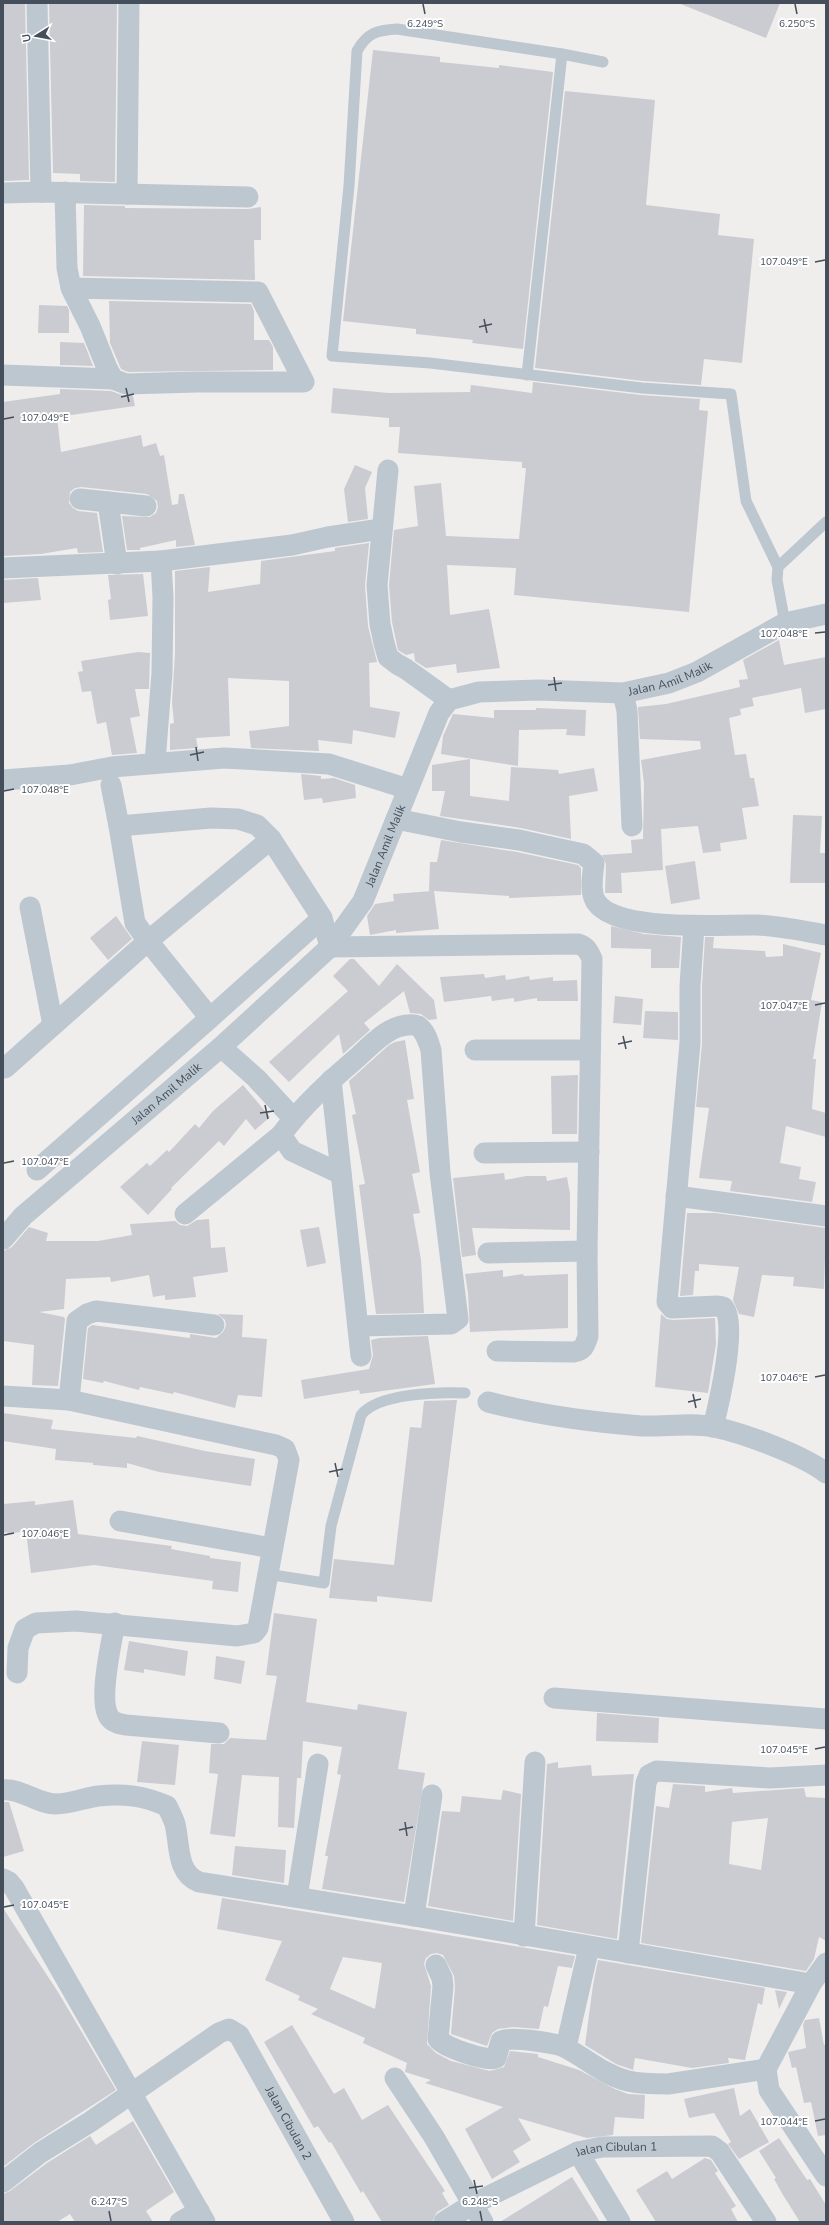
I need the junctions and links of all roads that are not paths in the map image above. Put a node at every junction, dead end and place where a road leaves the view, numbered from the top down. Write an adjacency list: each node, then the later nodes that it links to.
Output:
1 (37, 3): 5 (street)
2 (129, 3): 8 (street)
3 (562, 54): 4 (lane); 11 (lane); 11 (lane)
4 (603, 62)
5 (41, 192): 6 (street); 7 (street)
6 (65, 192): 8 (street); 10 (street)
7 (3, 193)
8 (127, 194): 9 (street)
9 (248, 198)
10 (71, 288): 13 (street); 13 (street)
11 (527, 374): 22 (lane)
12 (3, 375): 13 (street)
13 (113, 379)
14 (388, 470): 19 (street)
15 (80, 499): 16 (street)
16 (108, 502): 17 (street); 21 (street)
17 (146, 506)
18 (826, 522): 22 (lane)
19 (380, 529): 20 (street); 27 (street)
20 (161, 561): 21 (street); 28 (street)
21 (117, 564): 23 (street)
22 (778, 567): 25 (lane)
23 (3, 568)
24 (826, 614): 25 (street, Jalan Amil Malik)
25 (785, 623): 26 (street, Jalan Amil Malik)
26 (623, 693): 27 (street, Jalan Amil Malik); 34 (street)
27 (449, 700): 31 (street, Jalan Amil Malik)
28 (155, 762): 29 (street); 31 (street)
29 (3, 780)
30 (111, 785): 33 (street)
31 (408, 789): 32 (street, Jalan Amil Malik)
32 (396, 820): 38 (street); 41 (street, Jalan Amil Malik)
33 (119, 826): 35 (street); 40 (street)
34 (632, 826)
35 (271, 839): 37 (street); 40 (street)
36 (30, 907): 43 (street)
37 (322, 918): 41 (street); 42 (street)
38 (694, 926): 39 (street); 55 (street)
39 (826, 936)
40 (148, 941): 42 (street); 43 (street)
41 (330, 947): 44 (street, Jalan Amil Malik); 46 (street)
42 (210, 1018): 53 (street)
43 (53, 1025): 47 (street)
44 (221, 1047): 49 (street); 58 (street, Jalan Amil Malik)
45 (475, 1050): 46 (street)
46 (590, 1050): 51 (street)
47 (5, 1068)
48 (331, 1080): 49 (street); 54 (street); 62 (street)
49 (293, 1118): 50 (street)
50 (281, 1135): 54 (street); 56 (street)
51 (589, 1152): 52 (street); 59 (street)
52 (484, 1153)
53 (37, 1170)
54 (342, 1174): 62 (street)
55 (676, 1196): 57 (street); 69 (street)
56 (185, 1214)
57 (826, 1216)
58 (3, 1239)
59 (587, 1251): 60 (street); 63 (street)
60 (488, 1253)
61 (214, 1325): 67 (street)
62 (358, 1326): 64 (street)
63 (497, 1351)
64 (361, 1356)
65 (465, 1393): 73 (lane)
66 (3, 1396): 67 (street)
67 (69, 1400): 72 (street)
68 (488, 1402): 69 (street)
69 (713, 1427): 70 (street)
70 (826, 1473)
71 (120, 1521): 72 (street)
72 (272, 1548): 73 (street)
73 (267, 1574): 74 (street)
74 (115, 1624): 75 (street); 78 (street)
75 (17, 1673)
76 (554, 1698): 77 (street)
77 (826, 1719)
78 (219, 1733)
79 (535, 1762): 87 (street)
80 (318, 1764): 85 (street)
81 (826, 1776): 89 (street)
82 (3, 1790): 85 (street)
83 (432, 1795): 86 (street)
84 (3, 1879): 96 (street)
85 (297, 1898): 86 (street)
86 (414, 1916): 87 (street)
87 (524, 1936): 88 (street)
88 (589, 1947): 89 (street); 93 (street)
89 (628, 1953): 92 (street)
90 (826, 1963): 92 (street)
91 (436, 1965): 93 (street)
92 (811, 1984): 94 (street)
93 (566, 2047): 94 (street)
94 (766, 2069): 98 (street)
95 (394, 2078): 100 (street)
96 (132, 2092): 99 (street); 101 (street); 103 (street, Jalan Cibulan 2)
97 (578, 2152): 100 (street, Jalan Cibulan 1); 106 (street); 107 (street, Jalan Cibulan 1)
98 (823, 2165)
99 (3, 2182)
100 (473, 2204): 104 (street, Jalan Cibulan 1); 105 (street)
101 (202, 2217): 102 (street)
102 (180, 2222)
103 (344, 2222)
104 (444, 2222)
105 (484, 2222)
106 (620, 2222)
107 (766, 2222)

